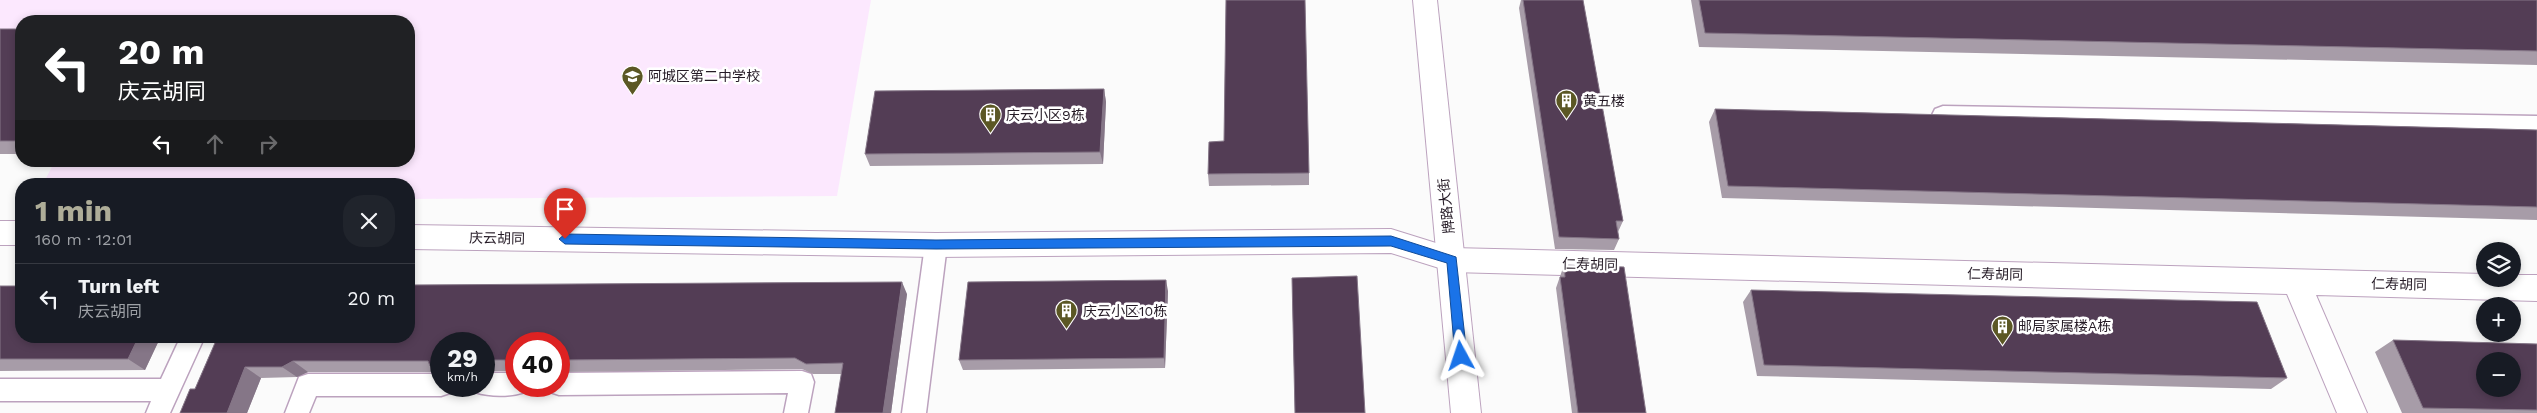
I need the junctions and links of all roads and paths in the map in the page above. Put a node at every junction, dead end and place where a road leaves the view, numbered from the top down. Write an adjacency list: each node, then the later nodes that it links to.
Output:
1 (1424, 0): 8 (street, 牌路大街)
2 (1920, 114): 3 (lane)
3 (2537, 125)
4 (0, 232): 5 (street)
5 (15, 233)
6 (415, 237): 7 (street, 庆云胡同)
7 (936, 244): 8 (street, 庆云胡同); 19 (lane)
8 (1452, 260): 9 (street, 仁寿胡同); 20 (street, 牌路大街)
9 (2296, 282): 10 (street, 仁寿胡同); 21 (street)
10 (2537, 288)
11 (190, 343): 15 (lane)
12 (430, 384): 17 (lane)
13 (570, 384): 18 (lane)
14 (0, 390): 15 (lane)
15 (168, 390): 16 (lane)
16 (158, 413)
17 (297, 413)
18 (796, 413)
19 (914, 413)
20 (1466, 413)
21 (2352, 413)

